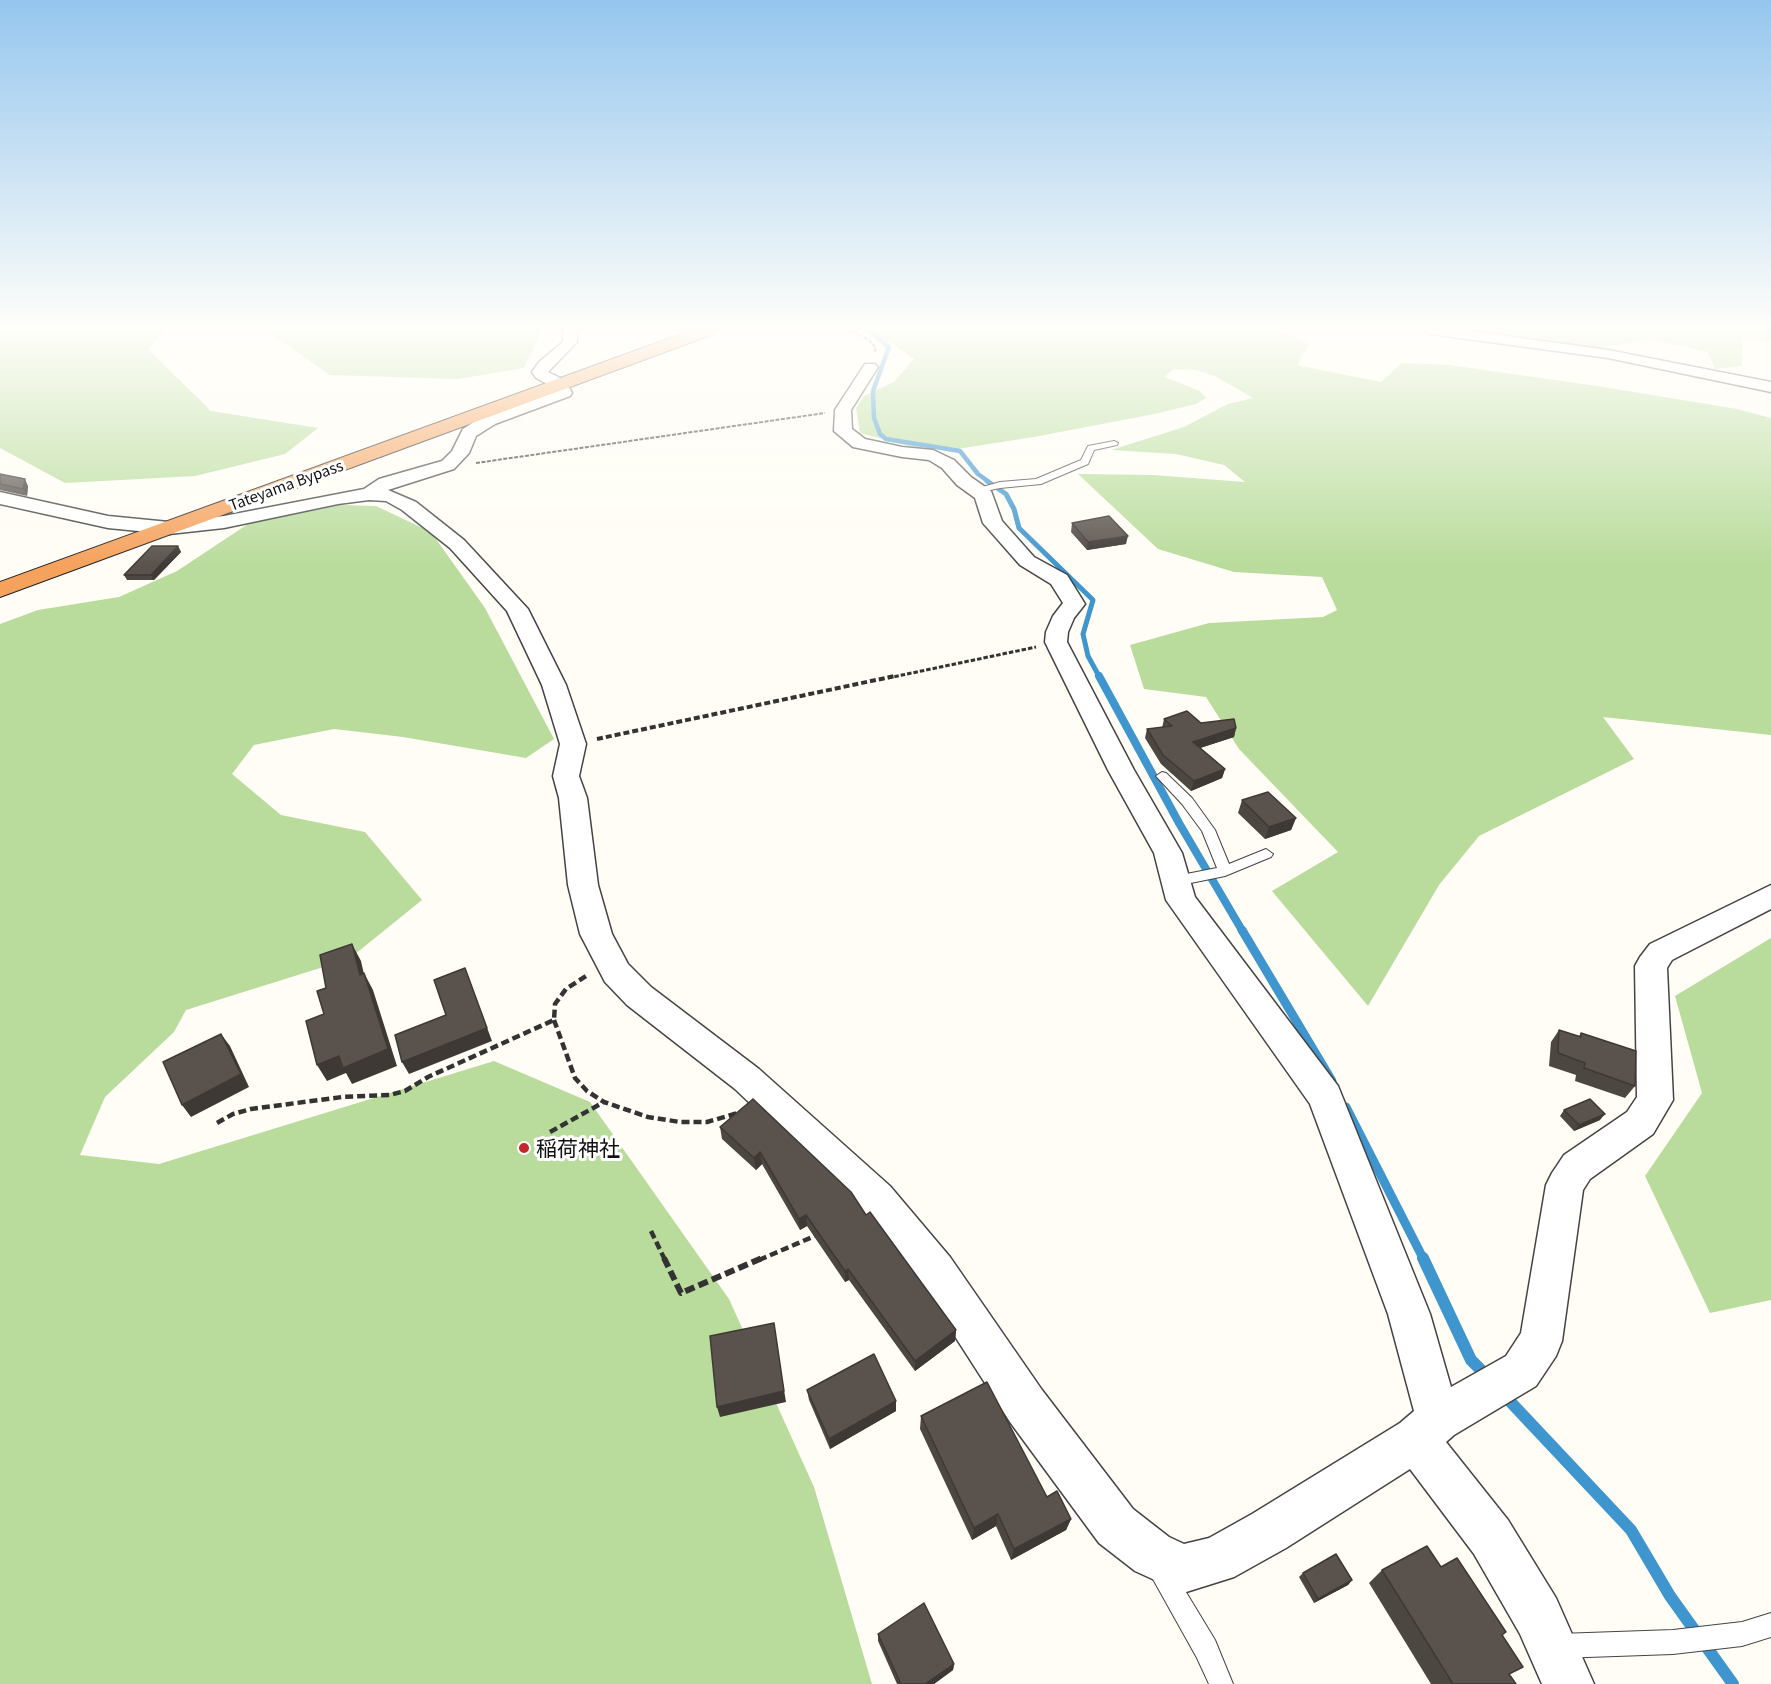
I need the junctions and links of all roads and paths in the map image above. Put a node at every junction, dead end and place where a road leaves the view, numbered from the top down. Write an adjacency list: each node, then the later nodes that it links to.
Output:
1 (473, 409): 10 (highway, Tateyama Bypass)
2 (480, 409): 11 (highway, Tateyama Bypass)
3 (521, 409): 6 (street)
4 (843, 410): 6 (path); 7 (street)
5 (1114, 443): 7 (lane)
6 (448, 465): 8 (street)
7 (987, 488): 14 (street)
8 (369, 494): 11 (street); 15 (street)
9 (0, 498): 10 (street)
10 (138, 526): 11 (street); 12 (highway, Tateyama Bypass)
11 (169, 528): 13 (highway, Tateyama Bypass)
12 (0, 576)
13 (0, 590)
14 (1056, 642): 15 (path); 19 (street)
15 (573, 744): 21 (street)
16 (1162, 776): 18 (lane)
17 (1266, 854): 18 (lane)
18 (1222, 872): 19 (lane)
19 (1185, 880): 29 (street)
20 (1771, 896): 29 (street)
21 (611, 964): 22 (path); 23 (street)
22 (554, 1020): 24 (path); 25 (path)
23 (767, 1097): 24 (path); 30 (street)
24 (604, 1102): 26 (path)
25 (217, 1123)
26 (550, 1132)
27 (651, 1231): 28 (path)
28 (820, 1234)
29 (1427, 1429): 30 (street); 32 (street)
30 (1152, 1554): 33 (lane)
31 (1771, 1624): 32 (lane)
32 (1560, 1665)
33 (1221, 1684)

